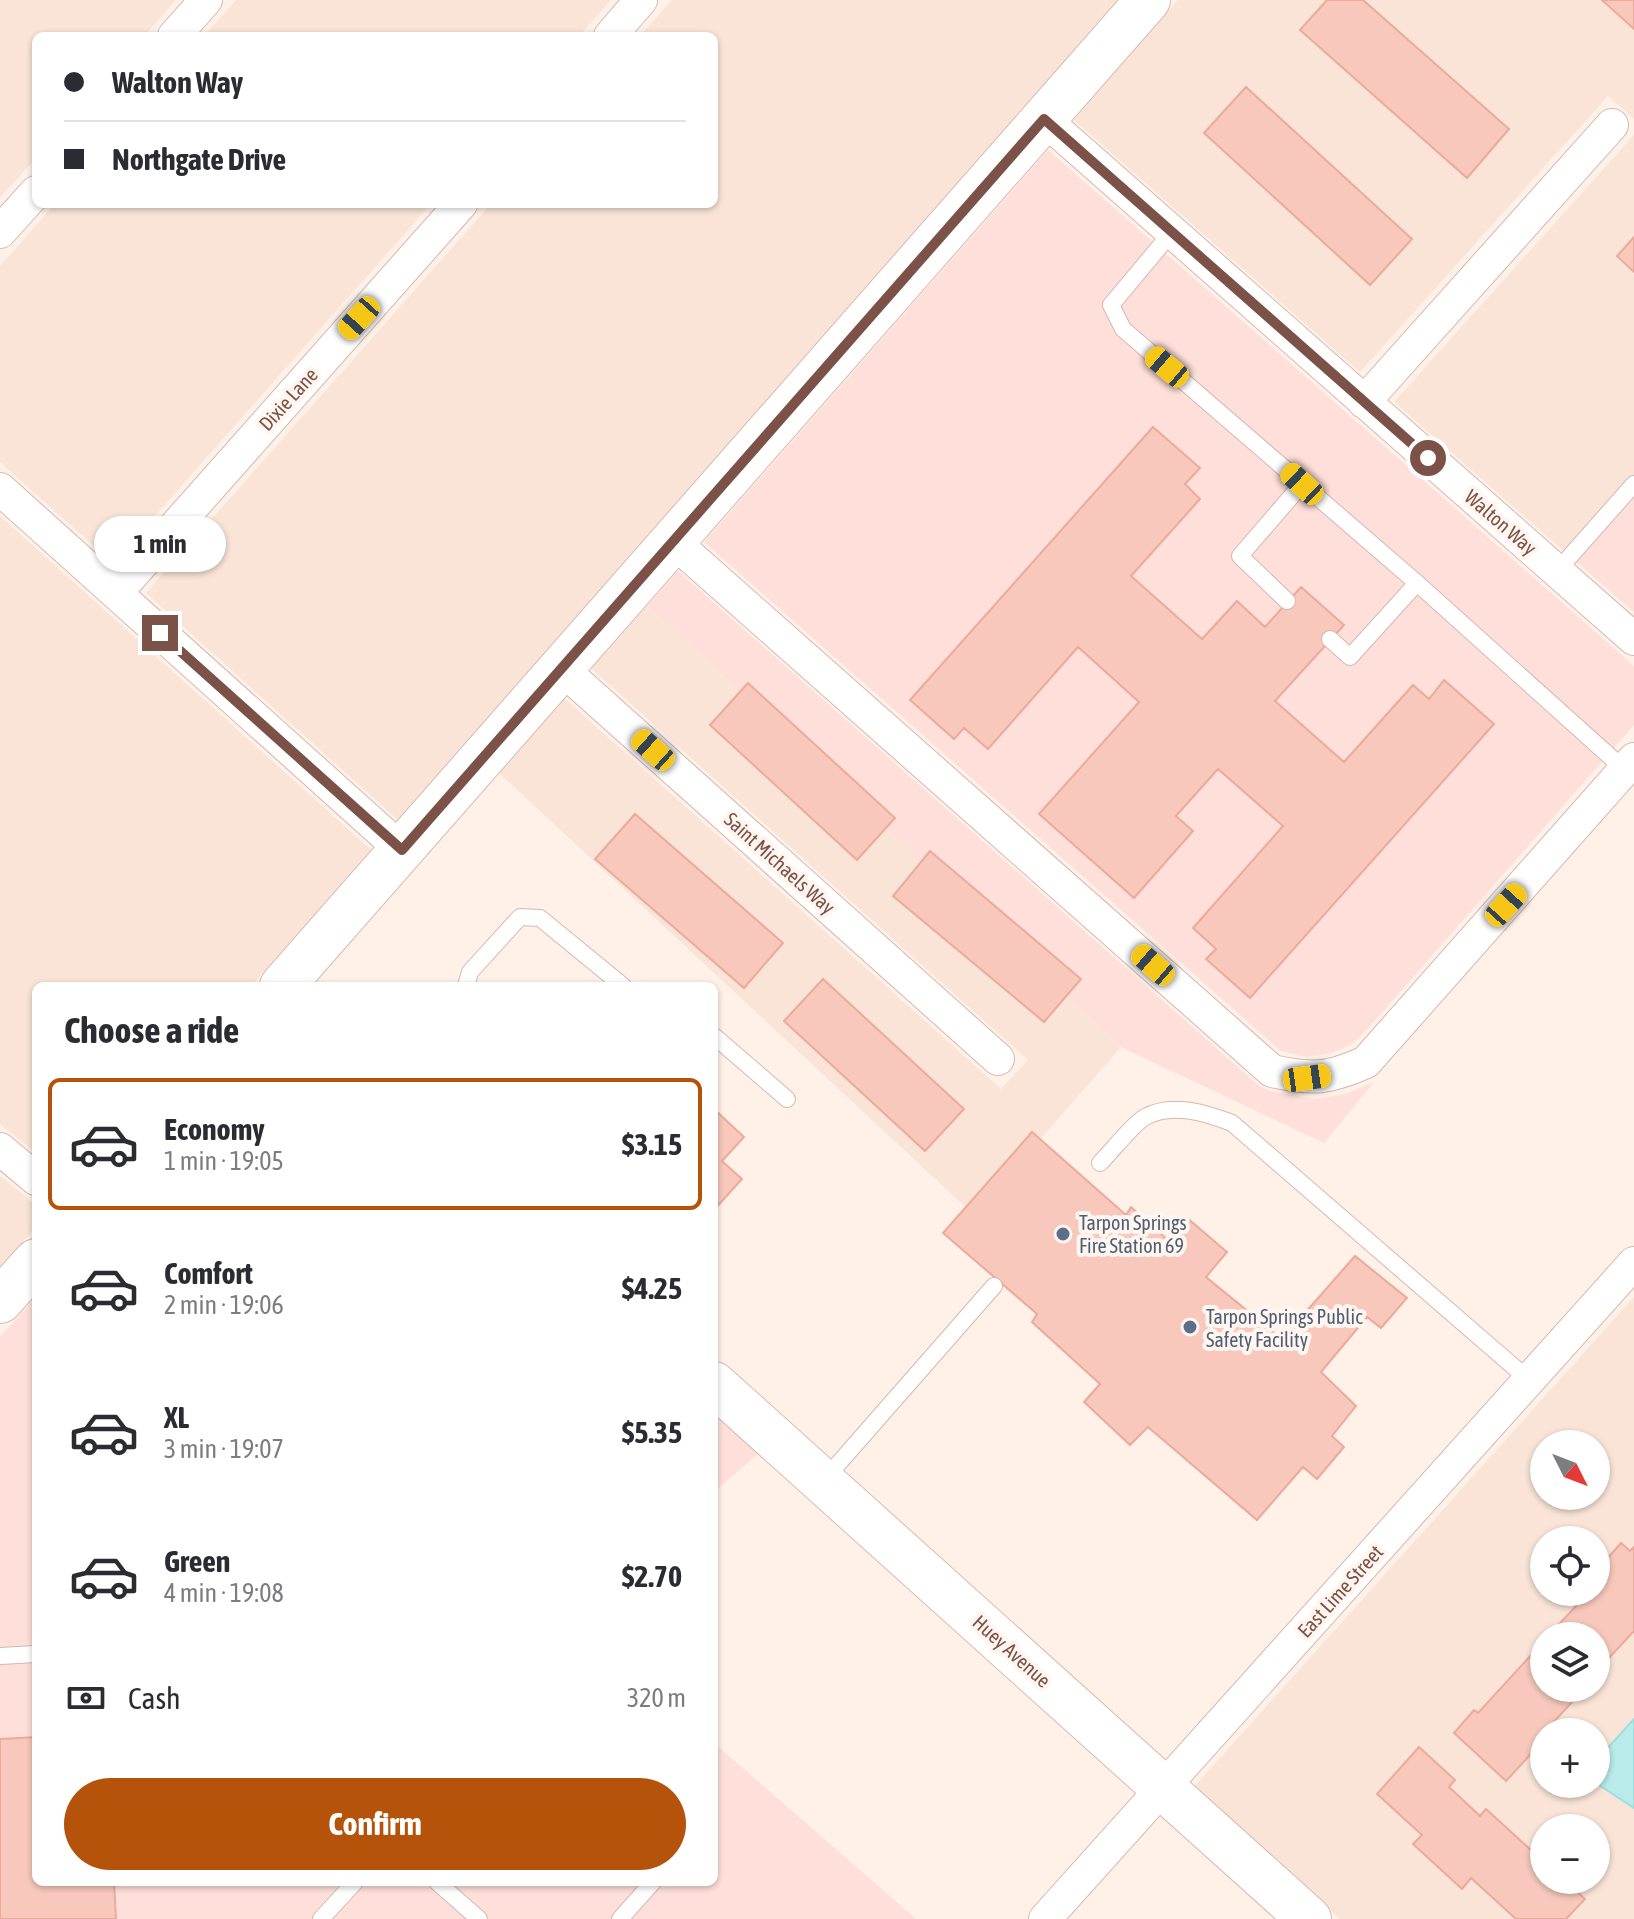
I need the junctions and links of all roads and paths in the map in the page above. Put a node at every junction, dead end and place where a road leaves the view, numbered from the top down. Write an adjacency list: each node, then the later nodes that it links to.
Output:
1 (206, 0): 4 (street)
2 (641, 0): 5 (street)
3 (1148, 0): 6 (street)
4 (178, 32)
5 (613, 32)
6 (1044, 119): 11 (street, Walton Way); 16 (street)
7 (1612, 125): 12 (street)
8 (32, 196): 10 (street)
9 (457, 208): 19 (street, Dixie Lane)
10 (0, 232)
11 (1172, 232): 12 (street, Walton Way); 13 (lane)
12 (1364, 402): 17 (street, Walton Way)
13 (1302, 484): 18 (lane); 20 (lane)
14 (1634, 484): 17 (lane)
15 (0, 489): 19 (street)
16 (674, 542): 23 (street); 24 (street)
17 (1557, 571): 22 (street, Walton Way)
18 (1417, 583): 21 (lane); 24 (lane)
19 (116, 593): 25 (street)
20 (1287, 601)
21 (1330, 639)
22 (1634, 639)
23 (561, 668): 25 (street); 30 (street, Saint Michaels Way)
24 (1630, 764)
25 (402, 850): 26 (street)
26 (286, 982)
27 (467, 982): 28 (lane)
28 (618, 982)
29 (718, 1039): 31 (lane)
30 (998, 1059)
31 (787, 1099)
32 (0, 1149): 34 (street)
33 (1100, 1163): 39 (lane)
34 (32, 1176)
35 (1634, 1263): 39 (street, East Lime Street)
36 (32, 1265): 38 (street)
37 (994, 1286): 41 (lane)
38 (0, 1301)
39 (1529, 1380): 44 (street, East Lime Street)
40 (718, 1388): 41 (street, Huey Avenue)
41 (823, 1481): 44 (street, Huey Avenue)
42 (32, 1654): 43 (lane)
43 (0, 1656)
44 (1162, 1788): 51 (street, East Lime Street); 52 (street, Huey Avenue)
45 (351, 1886): 48 (lane)
46 (442, 1886): 49 (lane)
47 (649, 1886): 50 (lane)
48 (321, 1919)
49 (479, 1919)
50 (620, 1919)
51 (1045, 1919)
52 (1309, 1919)

